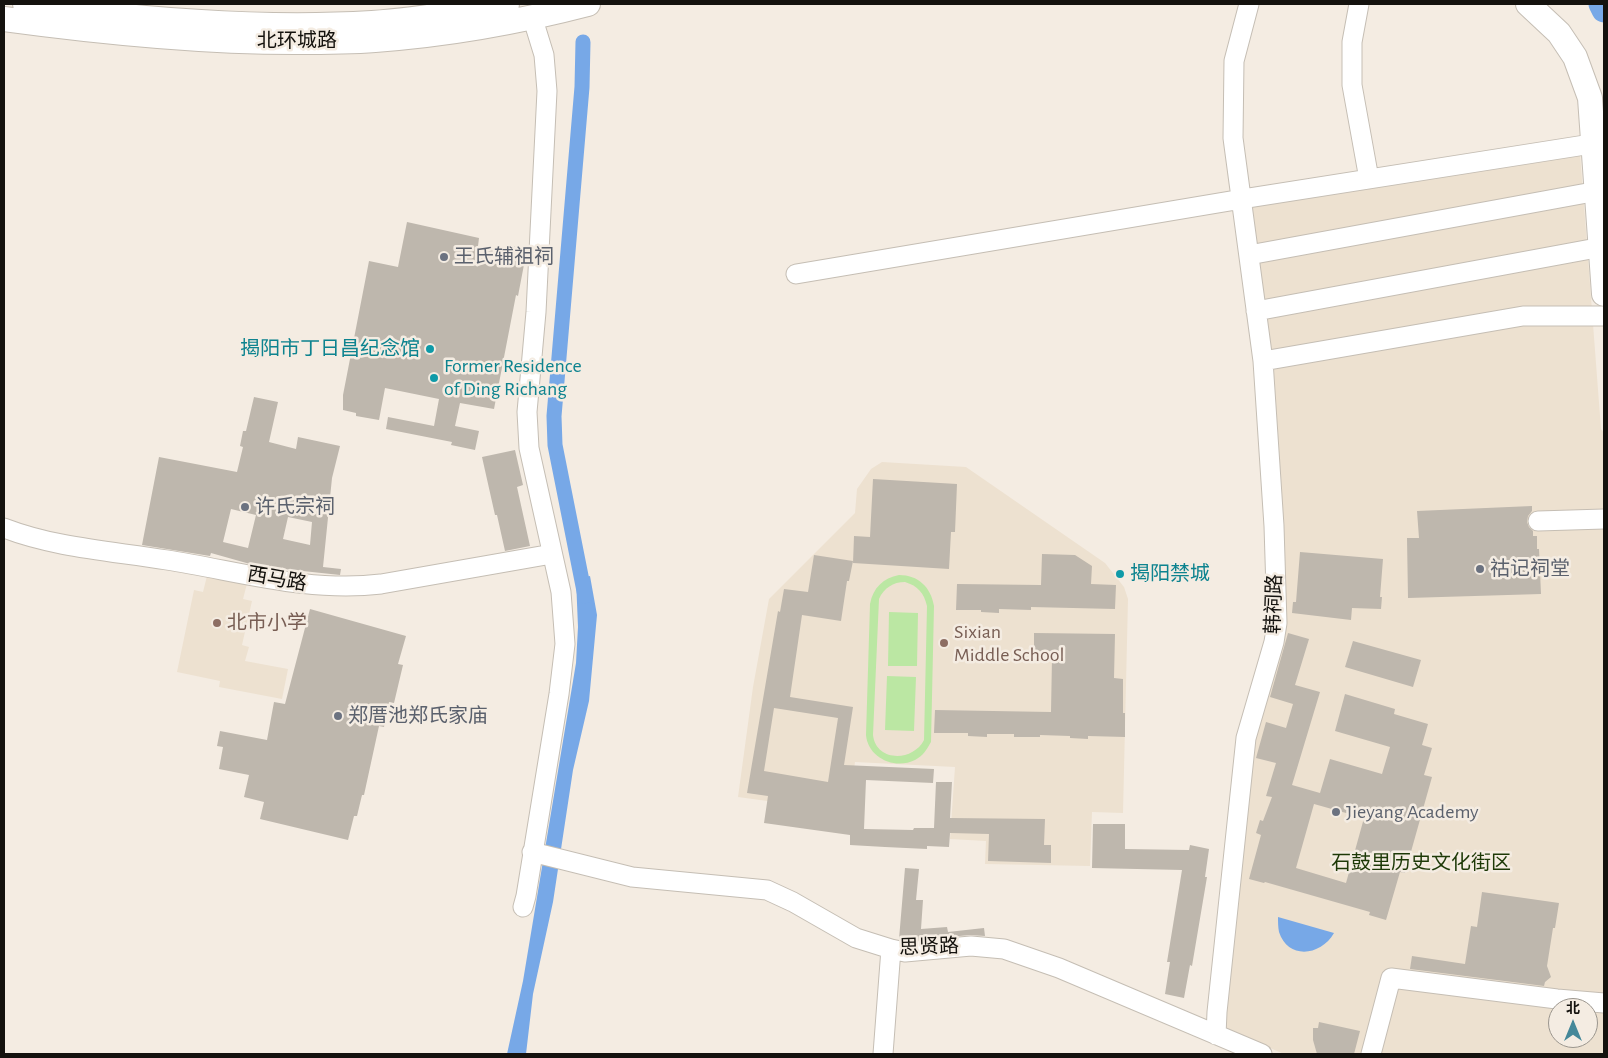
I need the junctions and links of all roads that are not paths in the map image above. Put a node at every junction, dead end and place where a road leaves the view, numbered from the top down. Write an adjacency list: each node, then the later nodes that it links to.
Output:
1 (24, 4): 2 (main road, 北环城路)
2 (507, 4)
3 (588, 4): 7 (main road, 北环城路)
4 (1249, 4): 12 (street, 韩祠路)
5 (1359, 4): 10 (street)
6 (1528, 4): 9 (main road)
7 (532, 16): 8 (main road, 北环城路); 23 (street)
8 (4, 19)
9 (1599, 142): 10 (street); 11 (main road)
10 (1369, 179): 12 (street)
11 (1598, 191): 13 (main road); 14 (street)
12 (1242, 199): 14 (street, 韩祠路); 15 (street)
13 (1602, 248): 16 (main road); 17 (street)
14 (1249, 255): 17 (street, 韩祠路)
15 (796, 274)
16 (1604, 294)
17 (1256, 311): 19 (street, 韩祠路)
18 (1604, 316): 19 (street)
19 (1263, 361): 28 (street, 韩祠路)
20 (1604, 519): 21 (street)
21 (1538, 521)
22 (4, 528): 23 (street, 西马路)
23 (552, 554): 24 (street)
24 (536, 853): 25 (street); 26 (street, 思贤路)
25 (523, 907)
26 (891, 949): 28 (street, 思贤路); 29 (street)
27 (1604, 1003): 31 (street)
28 (1216, 1035): 30 (street, 思贤路)
29 (883, 1054)
30 (1262, 1054)
31 (1371, 1054)

